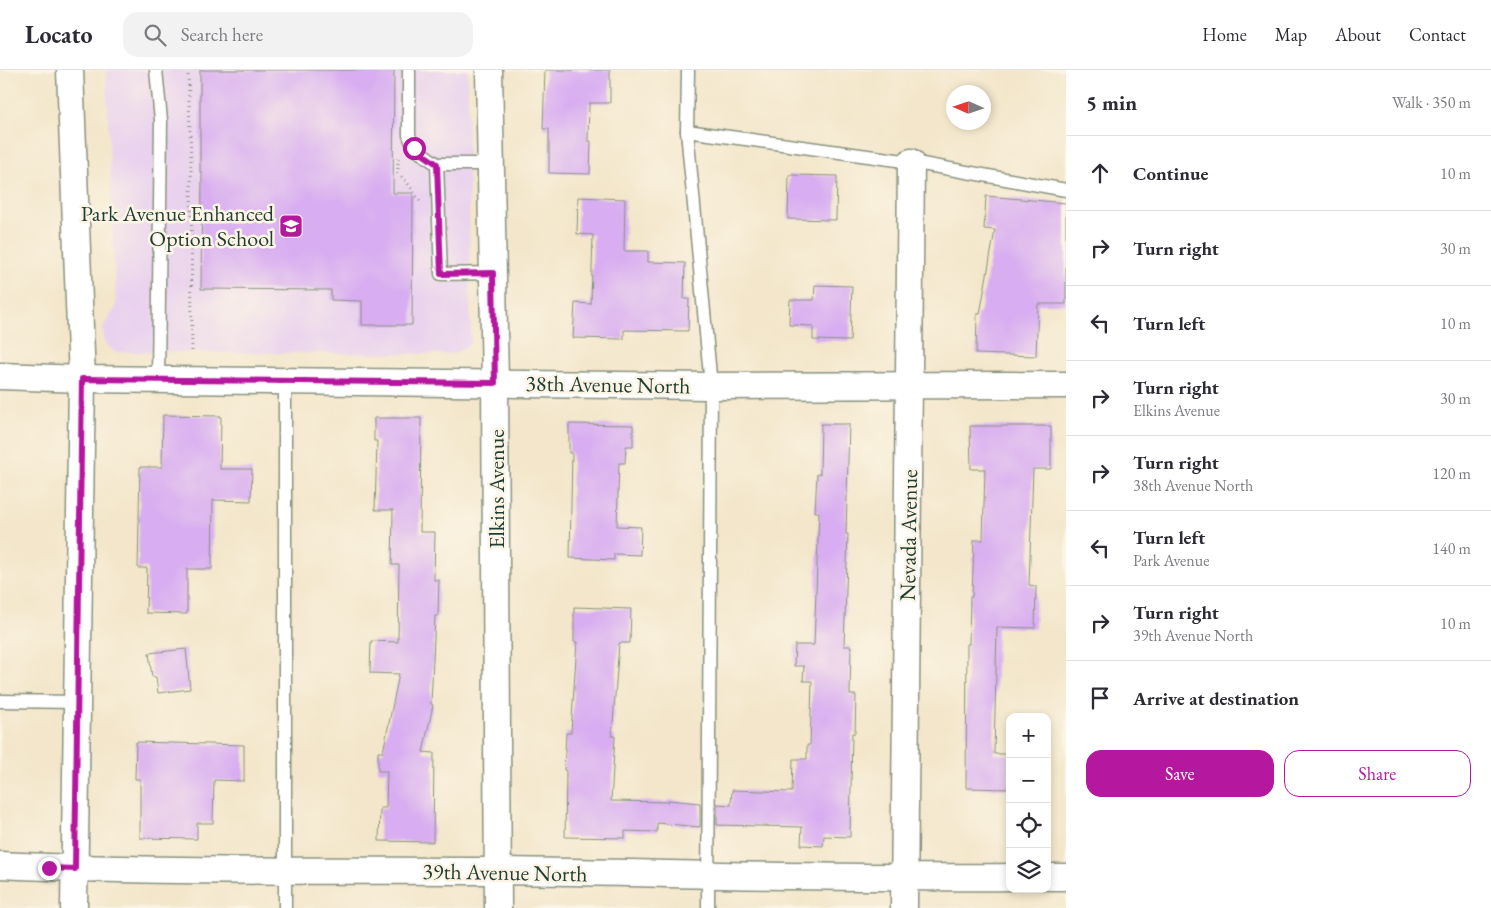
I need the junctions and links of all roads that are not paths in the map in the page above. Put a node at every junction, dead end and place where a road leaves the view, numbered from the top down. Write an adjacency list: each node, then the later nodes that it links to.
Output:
1 (70, 70): 13 (street)
2 (156, 70): 14 (lane)
3 (409, 70): 8 (lane)
4 (490, 70): 9 (street, Elkins Avenue)
5 (688, 70): 6 (lane)
6 (686, 131): 7 (lane); 18 (lane)
7 (911, 162): 10 (lane); 19 (street, Nevada Avenue)
8 (437, 164): 9 (lane); 11 (lane)
9 (491, 164): 11 (street, Elkins Avenue)
10 (1066, 190)
11 (493, 273): 16 (street, Elkins Avenue)
12 (0, 376): 13 (street, 38th Avenue North)
13 (82, 379): 14 (street, 38th Avenue North); 21 (street)
14 (158, 380): 15 (street, 38th Avenue North)
15 (285, 381): 16 (street, 38th Avenue North); 24 (lane)
16 (495, 383): 18 (street, 38th Avenue North); 25 (street, Elkins Avenue)
17 (1066, 385): 19 (street, 38th Avenue North)
18 (711, 386): 19 (street, 38th Avenue North); 26 (lane)
19 (910, 387): 30 (street, Nevada Avenue)
20 (0, 701): 21 (lane)
21 (77, 702): 23 (street)
22 (0, 865): 23 (street, 39th Avenue North)
23 (75, 869): 24 (street, 39th Avenue North); 31 (street)
24 (286, 870): 25 (street, 39th Avenue North); 32 (lane)
25 (498, 871): 26 (street, 39th Avenue North); 33 (street, Elkins Avenue)
26 (709, 875): 30 (street, 39th Avenue North); 34 (lane)
27 (1051, 877): 28 (street)
28 (1066, 877)
29 (1006, 878): 30 (street, 39th Avenue North)
30 (904, 879): 35 (street, Nevada Avenue)
31 (74, 908)
32 (285, 908)
33 (498, 908)
34 (708, 908)
35 (904, 908)

